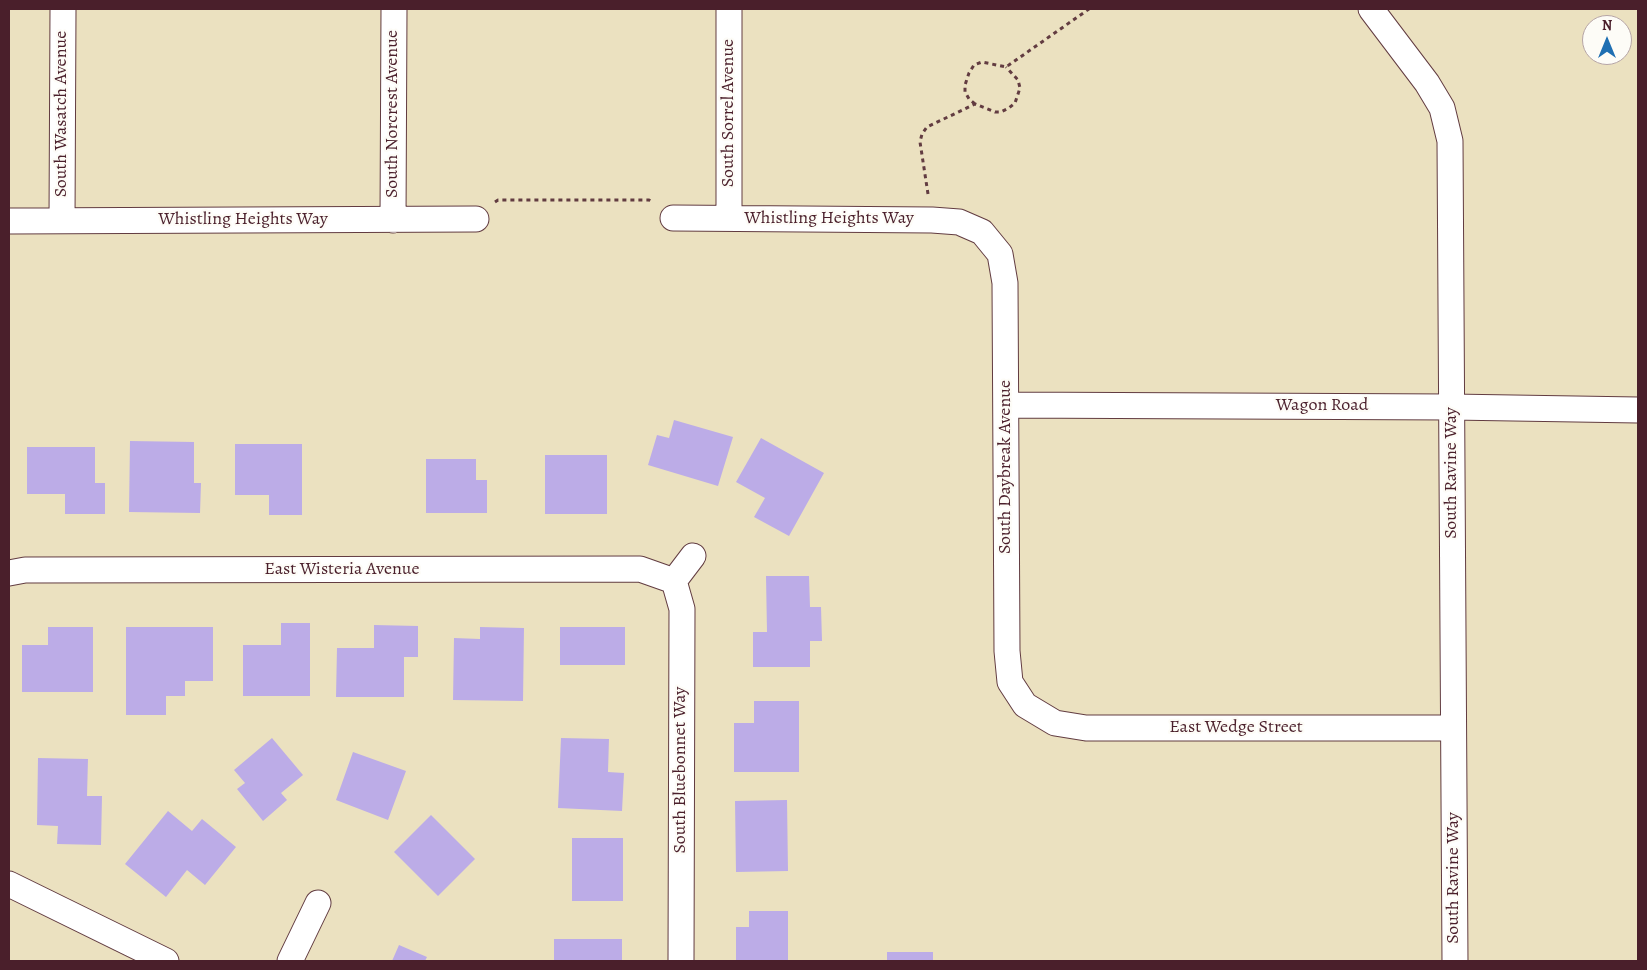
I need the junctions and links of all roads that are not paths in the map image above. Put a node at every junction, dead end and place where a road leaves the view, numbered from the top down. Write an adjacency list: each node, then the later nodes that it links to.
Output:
1 (63, 9): 8 (street, South Wasatch Avenue)
2 (394, 9): 9 (street, South Norcrest Avenue)
3 (729, 9): 6 (street, South Sorrel Avenue)
4 (1371, 9): 13 (street, South Ravine Way)
5 (672, 218): 6 (street, Whistling Heights Way)
6 (729, 218): 11 (street, Whistling Heights Way)
7 (476, 219): 9 (street, Whistling Heights Way)
8 (62, 220): 9 (street, Whistling Heights Way); 10 (street, Whistling Heights Way)
9 (393, 220)
10 (9, 221)
11 (982, 232): 12 (street, South Daybreak Avenue)
12 (1006, 405): 13 (street, Wagon Road); 18 (street, South Daybreak Avenue)
13 (1451, 407): 14 (street, Wagon Road); 19 (street, South Ravine Way)
14 (1638, 410)
15 (693, 556): 17 (street)
16 (9, 574): 17 (street, East Wisteria Avenue)
17 (674, 581): 24 (street, South Bluebonnet Way)
18 (1025, 705): 19 (street, East Wedge Street)
19 (1453, 728): 25 (street, South Ravine Way)
20 (9, 884): 22 (street)
21 (318, 903): 23 (street)
22 (166, 961)
23 (290, 961)
24 (681, 961)
25 (1455, 961)

